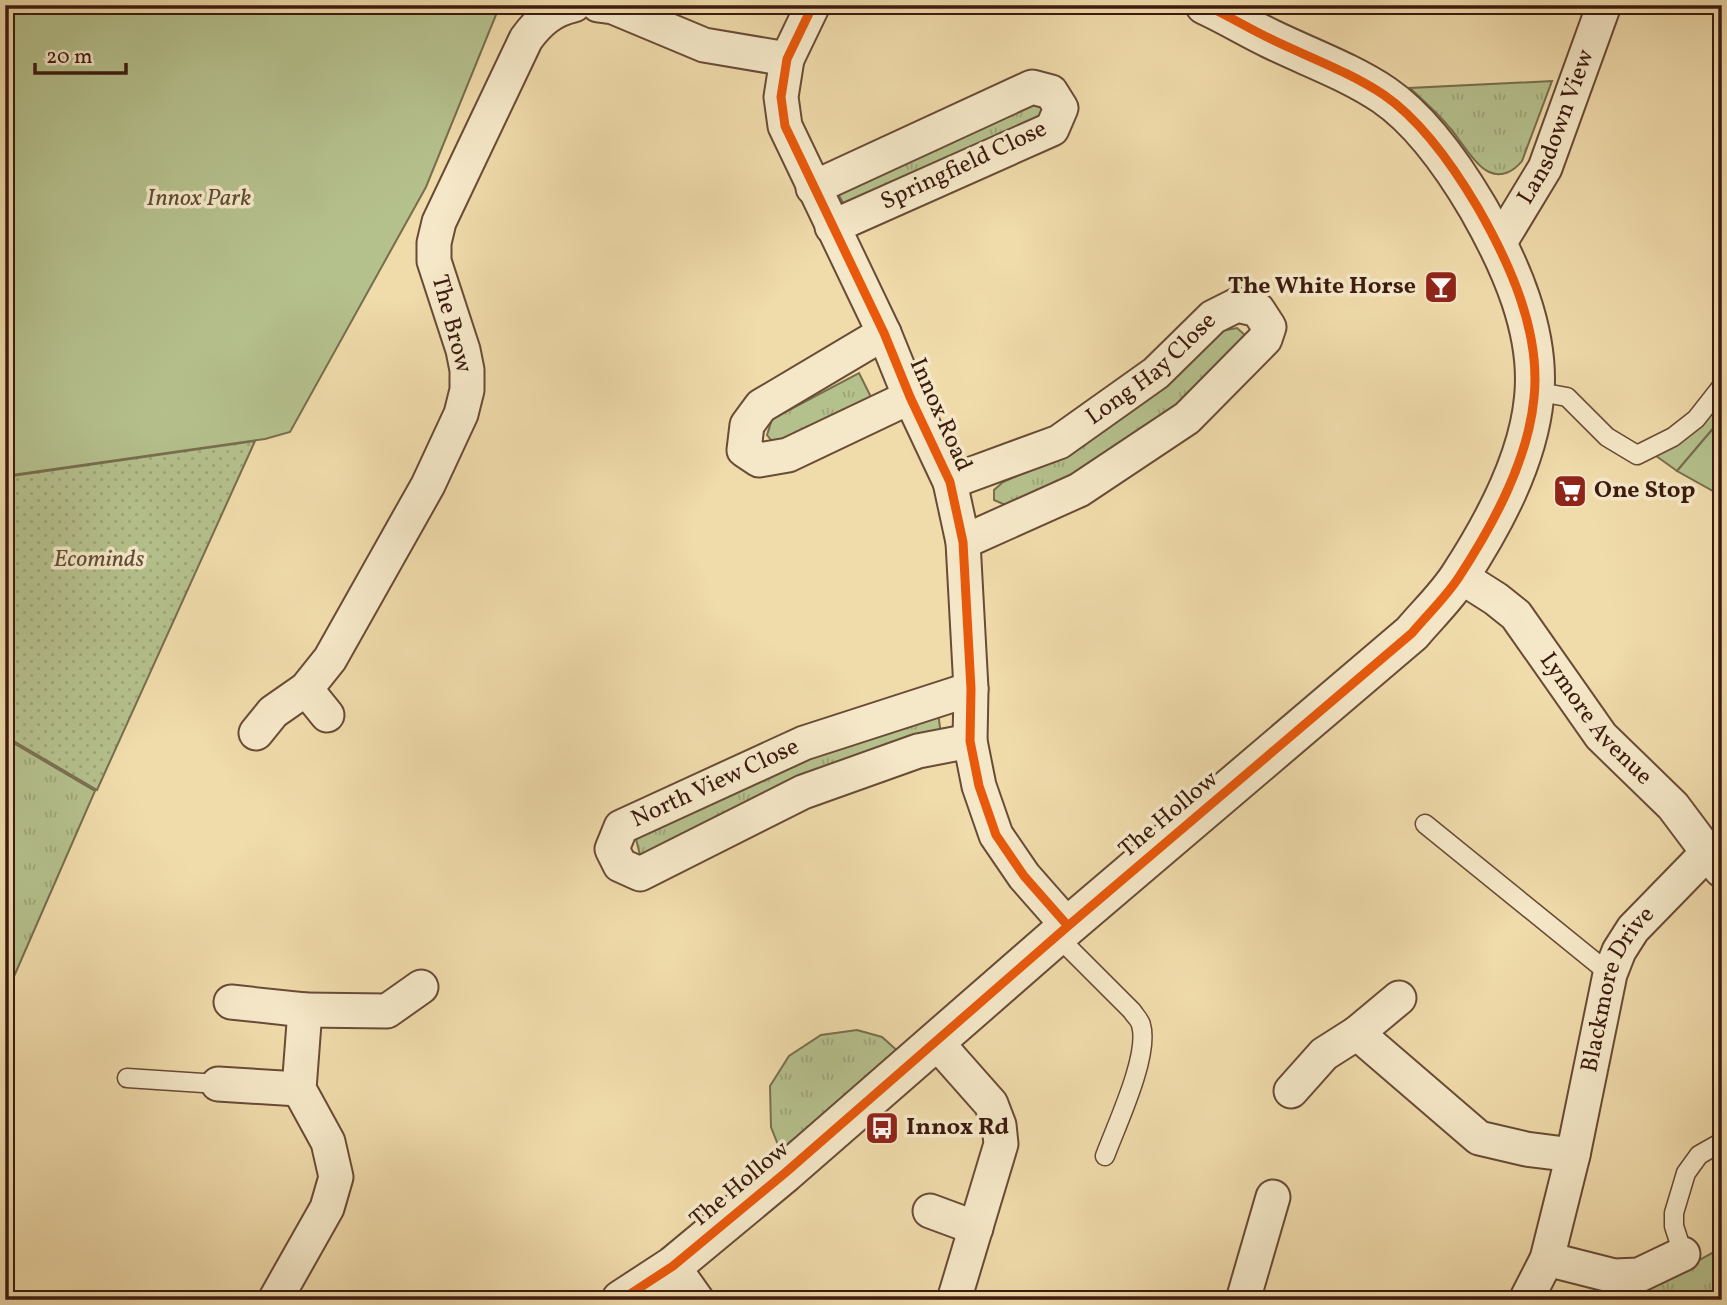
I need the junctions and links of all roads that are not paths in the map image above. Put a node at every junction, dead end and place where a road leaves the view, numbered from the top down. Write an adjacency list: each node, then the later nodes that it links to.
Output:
1 (574, 5): 17 (street, The Brow)
2 (598, 5): 6 (street)
3 (813, 5): 6 (street, Innox Road)
4 (1205, 5): 9 (street, The Hollow)
5 (1604, 5): 9 (street, Lansdown View)
6 (786, 59): 7 (street, Innox Road)
7 (813, 188): 8 (street, Innox Road); 8 (street, Springfield Close)
8 (832, 227): 10 (street, Innox Road)
9 (1499, 244): 12 (street, The Hollow)
10 (884, 333): 13 (street, Innox Road); 13 (street)
11 (1722, 386): 12 (lane)
12 (1535, 391): 16 (street, The Hollow)
13 (911, 397): 14 (street, Innox Road)
14 (950, 482): 15 (street, Innox Road); 15 (street, Long Hay Close)
15 (963, 542): 18 (street, Innox Road)
16 (1458, 579): 23 (street, Lymore Avenue); 24 (street, The Hollow)
17 (306, 689): 19 (street); 20 (street, The Brow)
18 (971, 689): 21 (street, Innox Road); 21 (street, North View Close)
19 (327, 715)
20 (256, 733)
21 (970, 741): 24 (street, Innox Road)
22 (1425, 824): 25 (lane)
23 (1715, 862): 25 (street, Blackmore Drive)
24 (1063, 931): 31 (street, The Hollow); 38 (lane)
25 (1610, 974): 37 (street, Blackmore Drive)
26 (421, 987): 29 (street)
27 (1399, 998): 30 (street)
28 (231, 1002): 29 (street)
29 (305, 1010): 34 (street)
30 (1357, 1032): 35 (street); 37 (street)
31 (937, 1043): 41 (street); 44 (street, The Hollow)
32 (127, 1078): 33 (lane)
33 (218, 1084): 34 (street)
34 (299, 1089): 45 (street)
35 (1291, 1091)
36 (1722, 1142): 42 (lane)
37 (1573, 1155): 43 (street, Blackmore Drive)
38 (1105, 1156)
39 (1273, 1197): 49 (street)
40 (930, 1212): 41 (street)
41 (976, 1227): 48 (street)
42 (1683, 1254): 43 (street)
43 (1547, 1259): 50 (street, Blackmore Drive)
44 (673, 1266): 46 (street, The Hollow); 47 (street)
45 (275, 1300)
46 (621, 1300)
47 (697, 1300)
48 (954, 1300)
49 (1243, 1300)
50 (1526, 1300)

